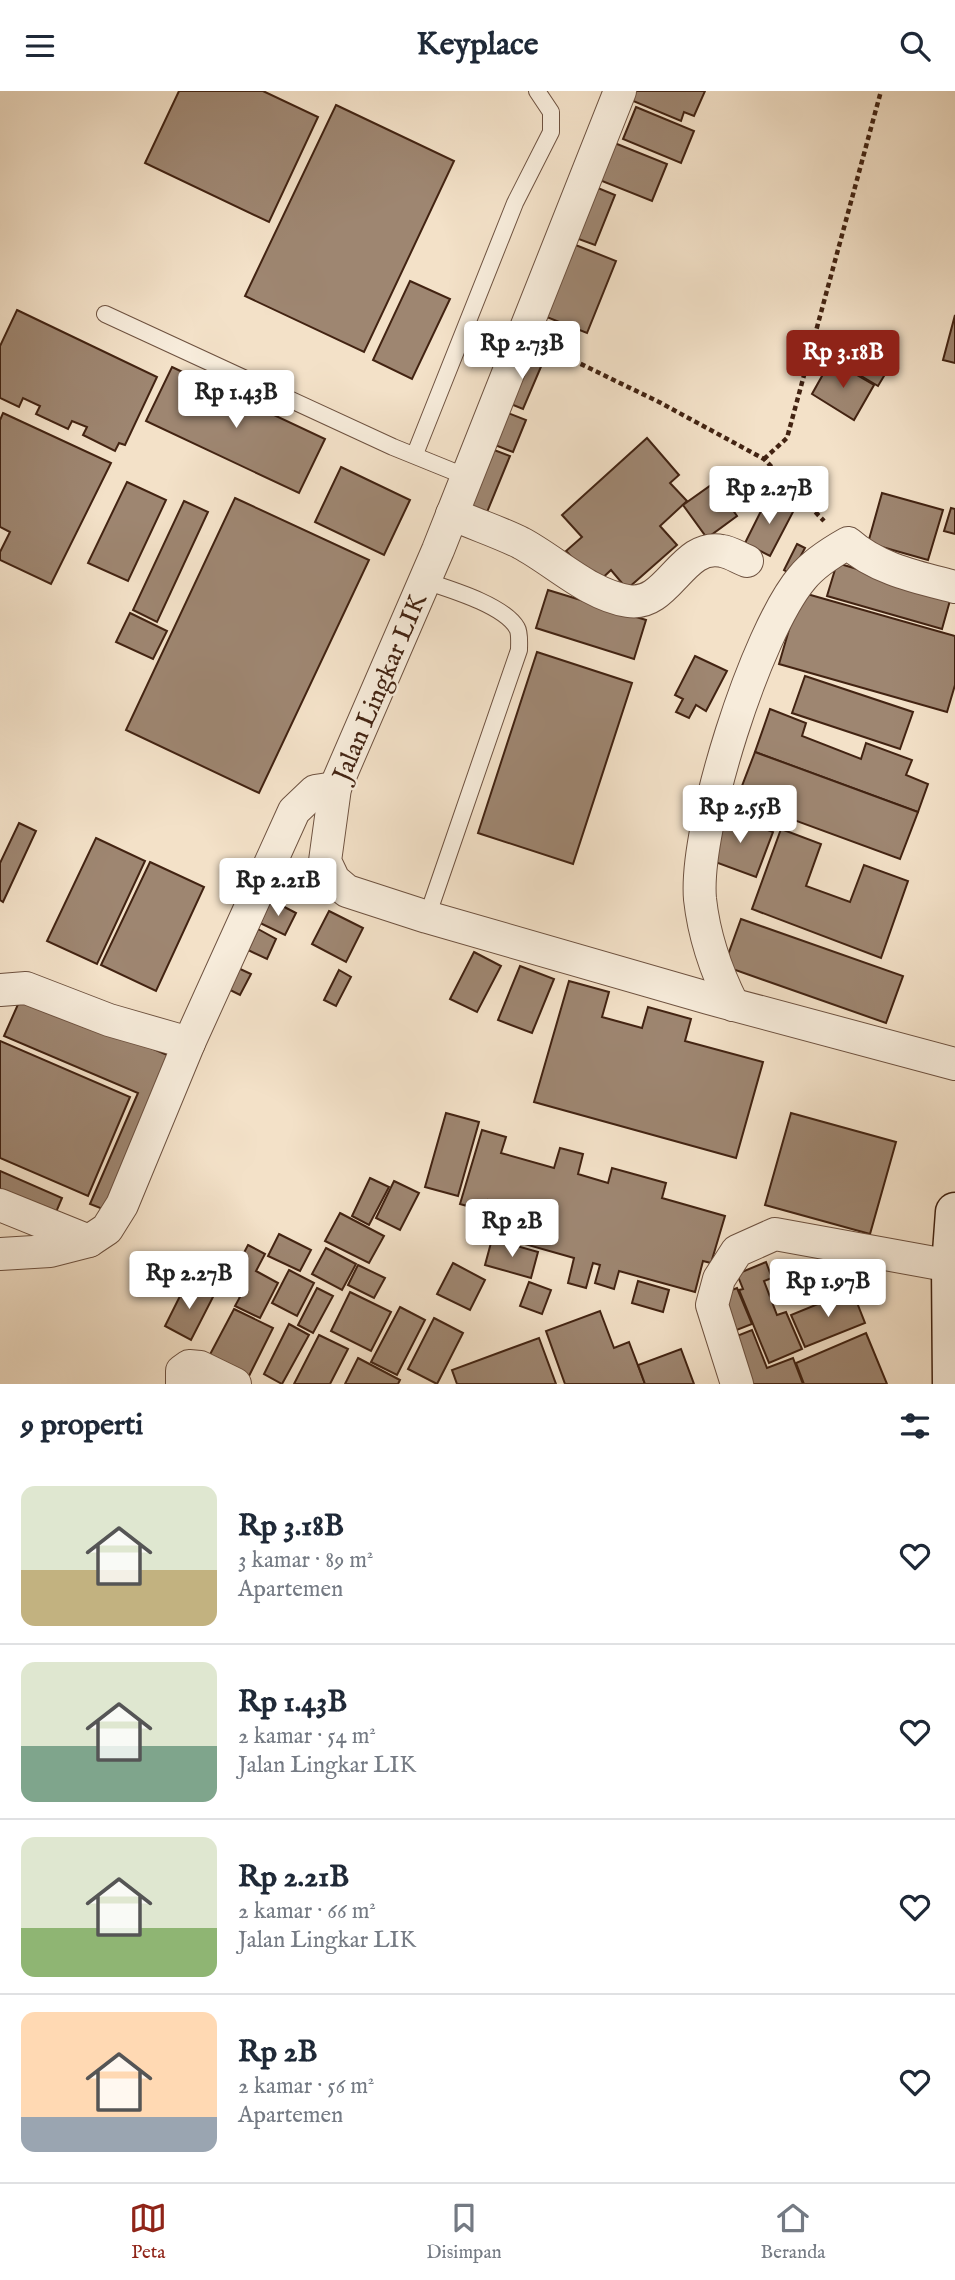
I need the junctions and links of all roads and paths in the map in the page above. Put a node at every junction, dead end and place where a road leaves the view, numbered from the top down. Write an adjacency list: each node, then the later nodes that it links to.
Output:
1 (537, 91): 6 (lane)
2 (620, 91): 5 (street, Jalan Lingkar LIK)
3 (881, 91): 7 (path)
4 (105, 314): 6 (lane)
5 (524, 336): 7 (path); 8 (street, Jalan Lingkar LIK)
6 (415, 454): 8 (lane)
7 (764, 459): 10 (path)
8 (467, 477): 9 (street, Jalan Lingkar LIK)
9 (452, 514): 11 (street); 12 (street, Jalan Lingkar LIK)
10 (848, 543): 13 (street); 17 (street)
11 (747, 561)
12 (425, 581): 14 (street, Jalan Lingkar LIK); 15 (lane)
13 (955, 587)
14 (335, 788): 15 (street, Jalan Lingkar LIK); 18 (street)
15 (427, 917): 17 (street, Jalan Lingkar LIK)
16 (0, 990): 18 (street)
17 (733, 1005): 19 (street, Jalan Lingkar LIK)
18 (189, 1043): 22 (street)
19 (955, 1064)
20 (0, 1205): 22 (street)
21 (955, 1212): 24 (street)
22 (89, 1241): 23 (street)
23 (0, 1254)
24 (951, 1266): 25 (street); 28 (street)
25 (954, 1320): 29 (street)
26 (182, 1384): 27 (street)
27 (235, 1384)
28 (737, 1384)
29 (953, 1384)

